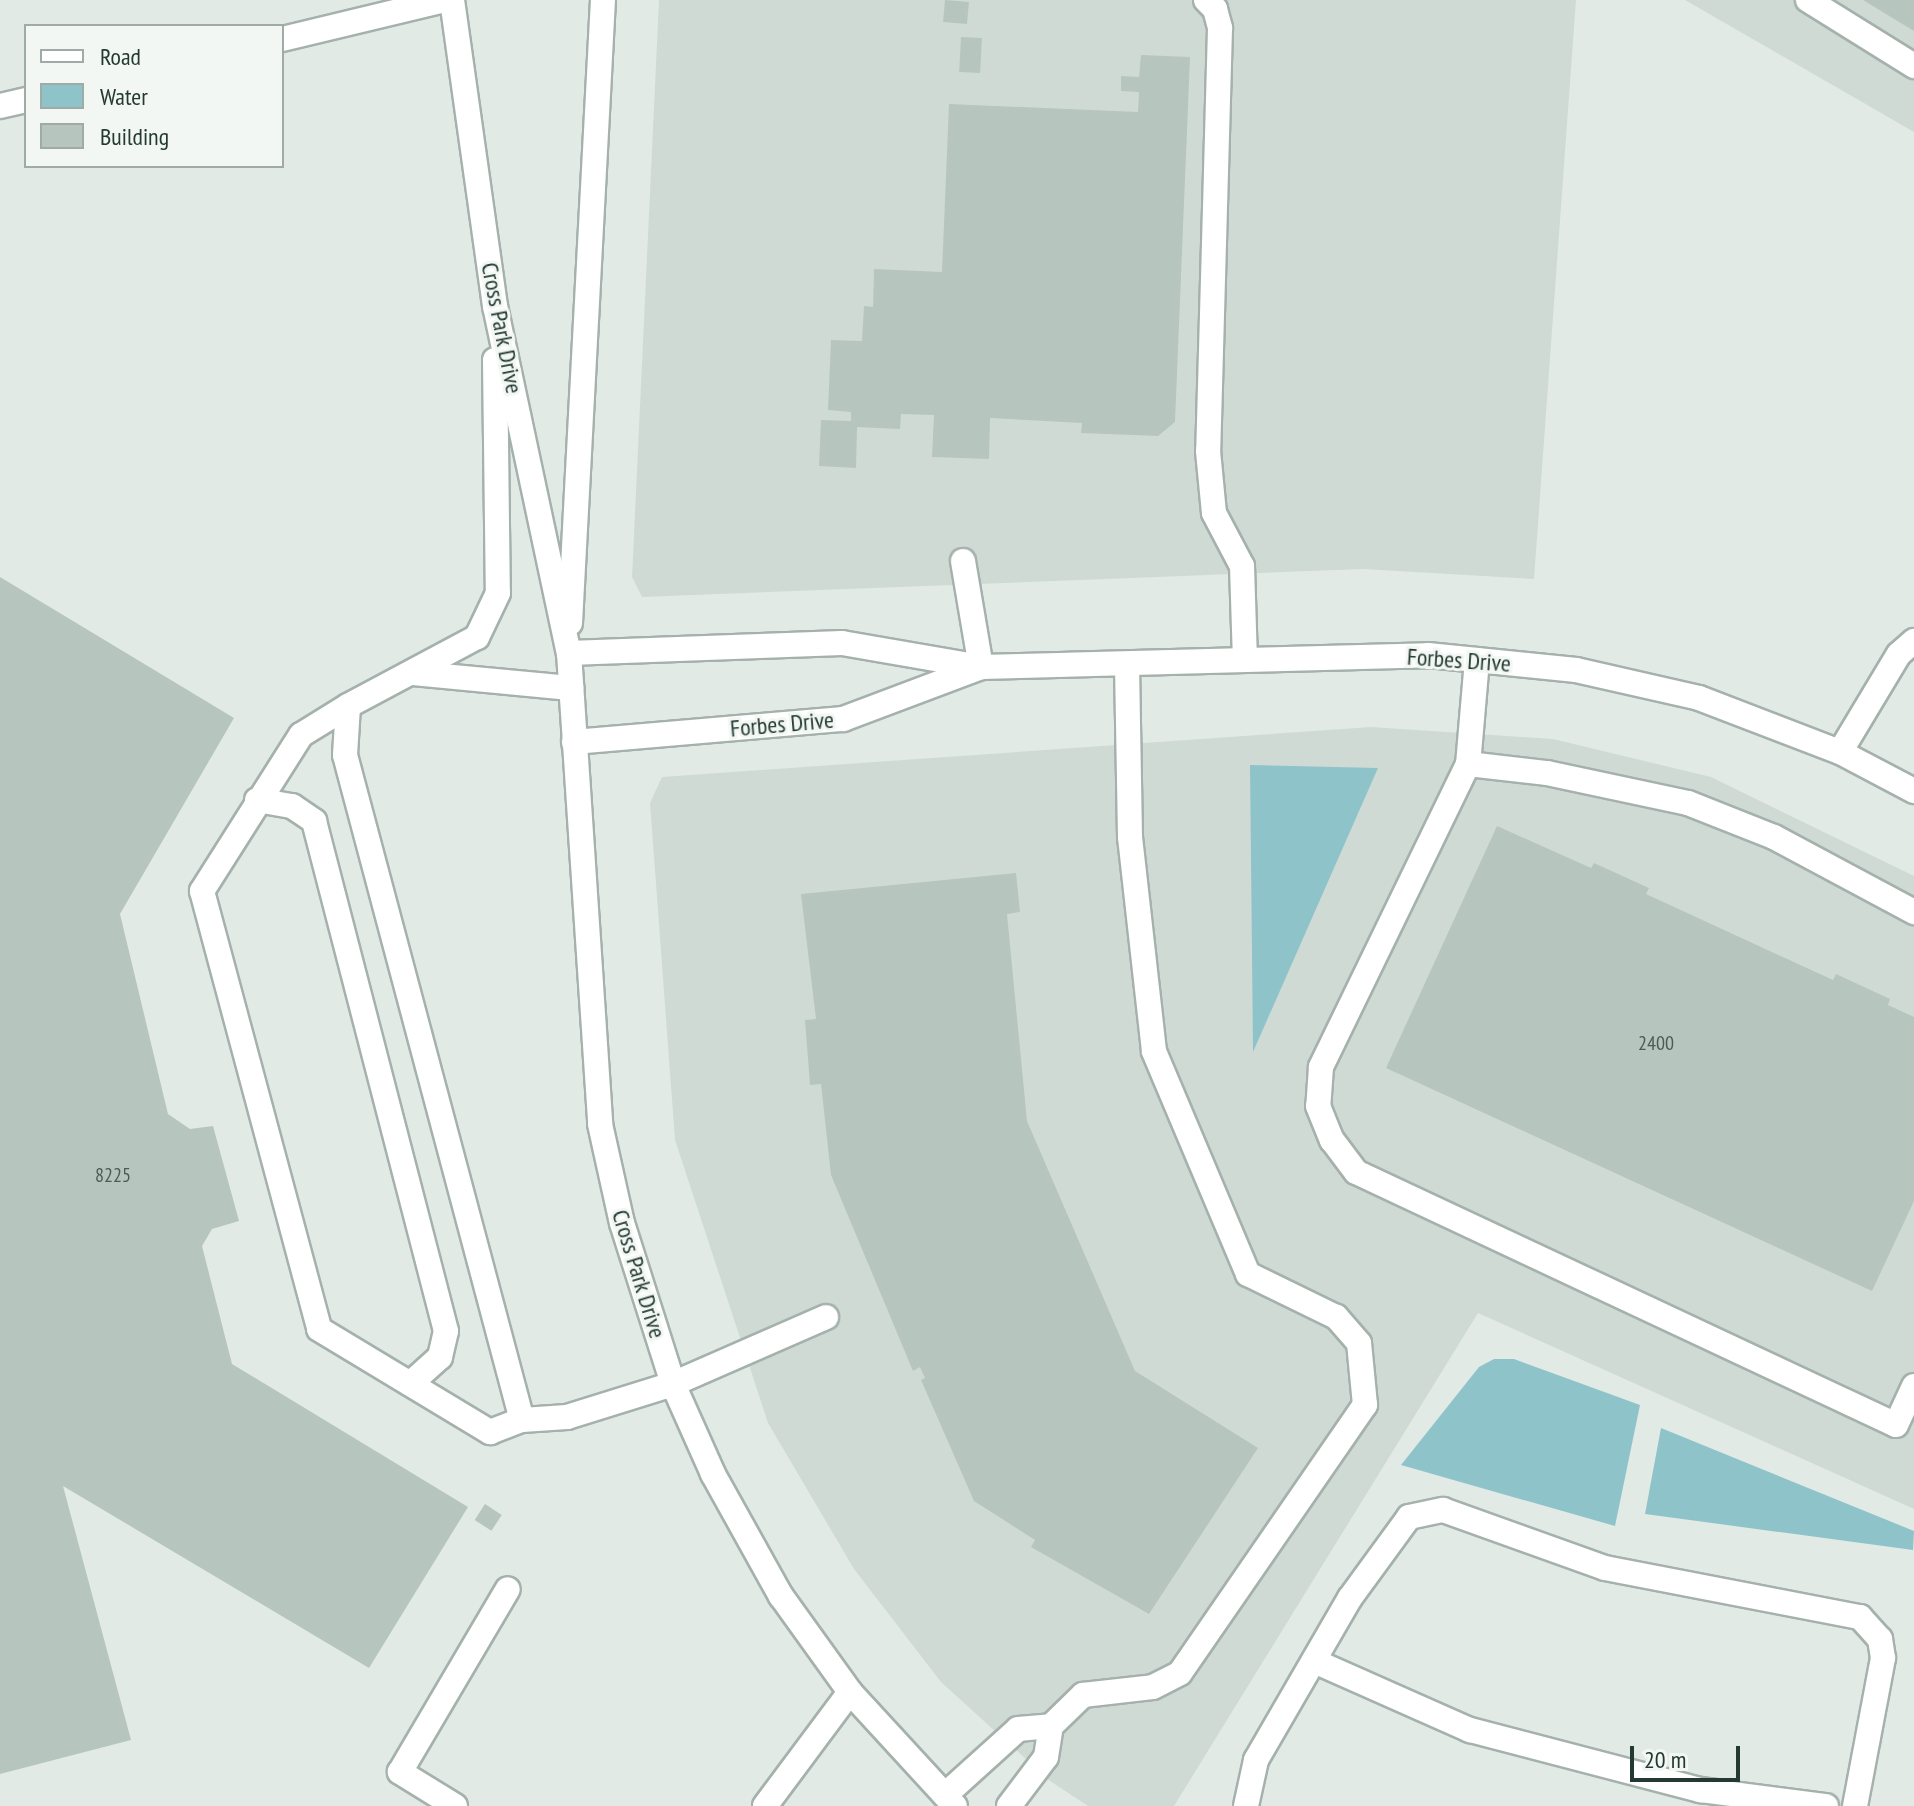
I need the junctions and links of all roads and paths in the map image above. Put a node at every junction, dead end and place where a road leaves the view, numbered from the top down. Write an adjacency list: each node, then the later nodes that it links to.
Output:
1 (445, 0): 6 (street)
2 (452, 0): 10 (street, Cross Park Drive)
3 (603, 0): 13 (street, Cross Park Drive)
4 (1206, 0): 14 (street)
5 (1808, 0): 7 (street)
6 (284, 39)
7 (1914, 66)
8 (24, 100): 9 (street)
9 (0, 106)
10 (495, 306): 13 (street, Cross Park Drive); 18 (street)
11 (963, 561): 17 (street)
12 (1914, 641): 22 (street)
13 (569, 653): 17 (street, Forbes Drive); 19 (street, Cross Park Drive)
14 (1245, 660): 15 (street, Forbes Drive); 16 (street, Forbes Drive)
15 (1477, 660): 22 (street, Forbes Drive); 23 (street)
16 (1127, 664): 17 (street, Forbes Drive); 35 (street)
17 (981, 667): 21 (street, Forbes Drive)
18 (412, 673): 19 (street); 20 (street)
19 (571, 688): 21 (street, Cross Park Drive)
20 (348, 706): 25 (street); 31 (street)
21 (574, 742): 29 (street, Cross Park Drive)
22 (1840, 752): 24 (street, Forbes Drive)
23 (1468, 764): 26 (street); 30 (street)
24 (1914, 791)
25 (257, 800): 28 (street); 28 (street)
26 (1914, 912)
27 (826, 1317): 29 (street)
28 (410, 1384): 31 (street)
29 (673, 1384): 31 (street); 34 (street, Cross Park Drive)
30 (1914, 1386)
31 (522, 1420)
32 (508, 1589): 37 (street)
33 (1314, 1661): 40 (street); 41 (street); 42 (street)
34 (850, 1692): 36 (street, Cross Park Drive); 38 (street)
35 (1051, 1726): 36 (street); 39 (street)
36 (950, 1800)
37 (455, 1806)
38 (765, 1806)
39 (1009, 1806)
40 (1246, 1806)
41 (1826, 1806)
42 (1855, 1806)

